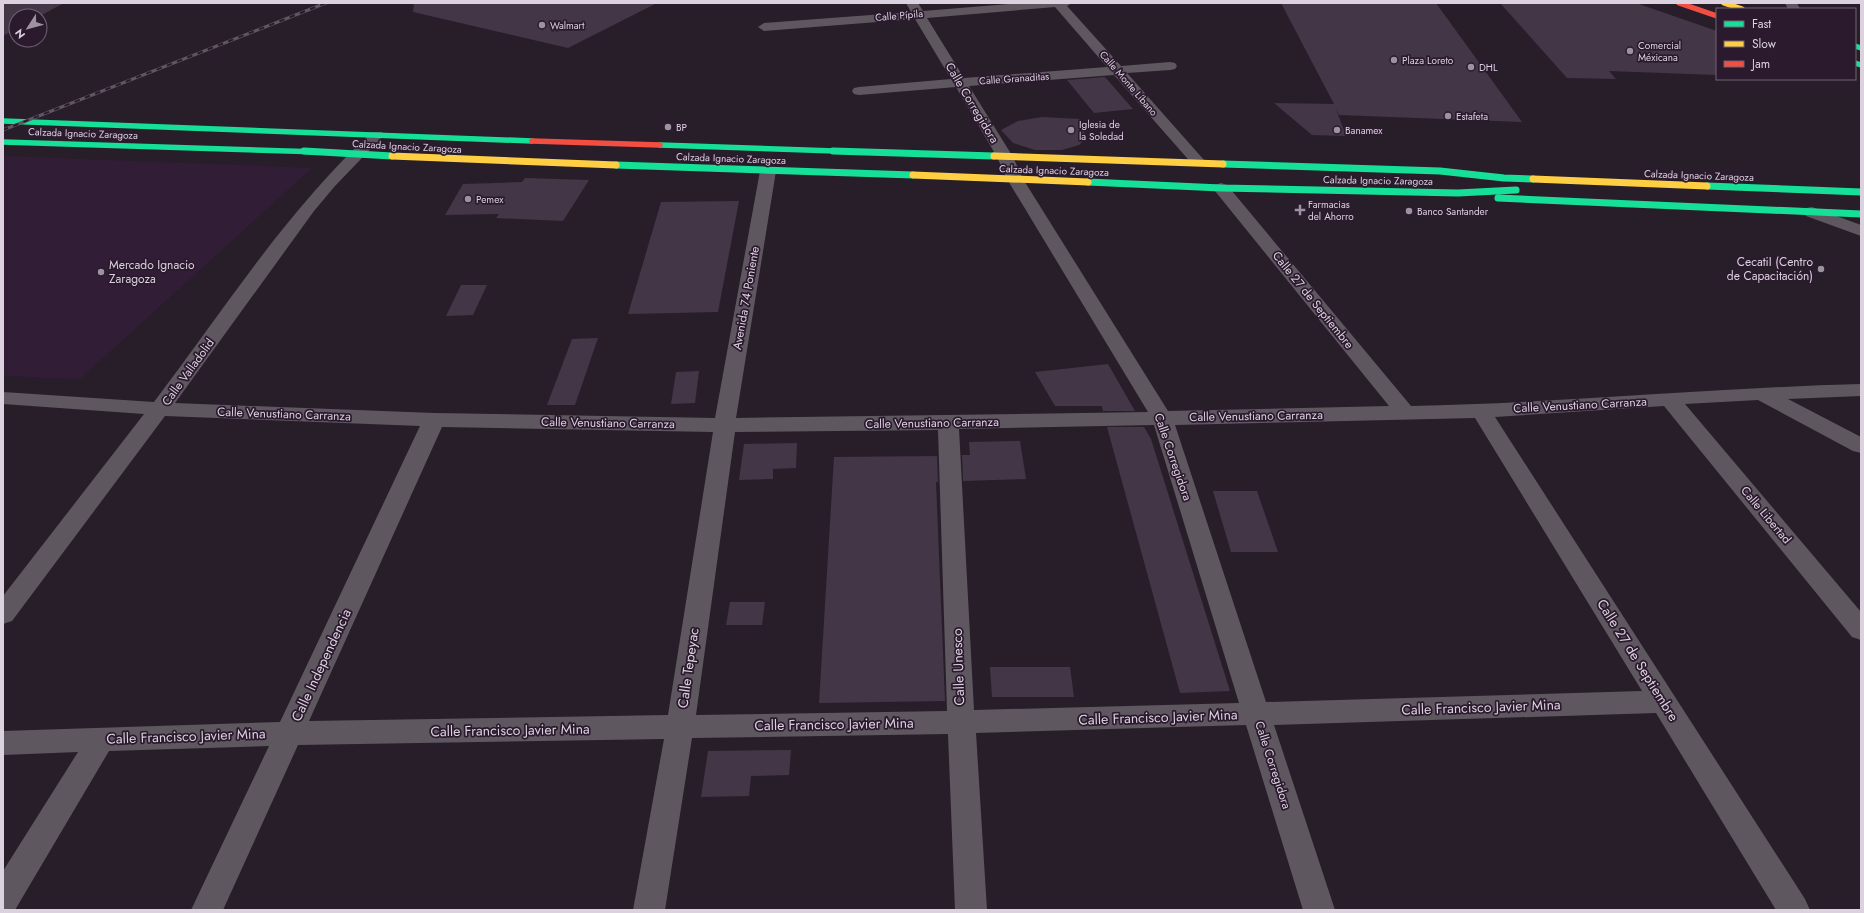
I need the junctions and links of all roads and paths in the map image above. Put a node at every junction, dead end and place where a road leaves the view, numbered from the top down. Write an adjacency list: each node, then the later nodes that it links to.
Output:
1 (1061, 3): 4 (street, Calle Pípila); 9 (street, Calle Monte Líbano)
2 (1679, 3): 6 (main road)
3 (1724, 3): 5 (main road)
4 (915, 8): 7 (street, Calle Pípila); 10 (street, Calle Corregidora)
5 (1739, 8)
6 (1716, 16)
7 (764, 26)
8 (1170, 66): 9 (street, Calle Granaditas)
9 (1118, 70): 10 (street, Calle Granaditas); 17 (street, Calle Monte Líbano)
10 (960, 82): 11 (street, Calle Granaditas); 16 (street, Calle Corregidora)
11 (859, 91)
12 (3, 121): 13 (main road, Calzada Ignacio Zaragoza)
13 (364, 141): 15 (main road, Calzada Ignacio Zaragoza); 15 (main road); 16 (main road, Calzada Ignacio Zaragoza); 19 (main road, Calzada Ignacio Zaragoza); 33 (street, Calle Valladolid)
14 (7, 144): 15 (main road, Calzada Ignacio Zaragoza)
15 (292, 150)
16 (1004, 157): 17 (main road, Calzada Ignacio Zaragoza); 21 (street, Calle Corregidora)
17 (1199, 163): 20 (main road, Calzada Ignacio Zaragoza)
18 (1531, 169): 20 (main road, Calzada Ignacio Zaragoza)
19 (768, 171): 21 (main road, Calzada Ignacio Zaragoza); 39 (street, Avenida 74 Poniente)
20 (1440, 171): 23 (main road, Calzada Ignacio Zaragoza)
21 (1015, 179): 22 (main road, Calzada Ignacio Zaragoza); 36 (street, Calle Corregidora)
22 (1221, 188): 24 (main road, Calzada Ignacio Zaragoza); 35 (street, Calle 27 de Septiembre)
23 (1861, 192)
24 (1458, 193): 25 (main road, Calzada Ignacio Zaragoza); 26 (main road, Calzada Ignacio Zaragoza)
25 (1609, 193)
26 (1812, 212): 27 (main road, Calzada Ignacio Zaragoza); 28 (street)
27 (1861, 214)
28 (1861, 231)
29 (1861, 390): 30 (street, Calle Venustiano Carranza)
30 (1762, 393): 32 (street, Calle Venustiano Carranza); 40 (street)
31 (3, 398): 33 (street, Calle Venustiano Carranza)
32 (1670, 400): 34 (street, Calle Venustiano Carranza); 42 (street, Calle Libertad)
33 (160, 409): 37 (street, Calle Venustiano Carranza); 41 (street, Calle Valladolid)
34 (1481, 411): 35 (street, Calle Venustiano Carranza); 43 (street, Calle 27 de Septiembre)
35 (1406, 413): 36 (street, Calle Venustiano Carranza)
36 (1162, 418): 38 (street, Calle Venustiano Carranza); 44 (street, Calle Corregidora)
37 (434, 420): 39 (street, Calle Venustiano Carranza); 47 (street, Calle Independencia)
38 (948, 423): 39 (street, Calle Venustiano Carranza); 45 (street, Calle Unesco)
39 (725, 425): 46 (street, Calle Tepeyac)
40 (1861, 446)
41 (3, 614)
42 (1861, 630)
43 (1664, 702): 44 (street, Calle Francisco Javier Mina); 55 (street, Calle 27 de Septiembre)
44 (1256, 714): 45 (street, Calle Francisco Javier Mina); 54 (street, Calle Corregidora)
45 (961, 722): 46 (street, Calle Francisco Javier Mina); 53 (street, Calle Unesco)
46 (680, 728): 47 (street, Calle Francisco Javier Mina); 52 (street, Calle Tepeyac)
47 (289, 733): 48 (street, Calle Francisco Javier Mina); 51 (street, Calle Independencia)
48 (101, 740): 49 (street, Calle Francisco Javier Mina); 50 (street)
49 (3, 743)
50 (3, 900)
51 (207, 910)
52 (649, 910)
53 (971, 910)
54 (1319, 910)
55 (1794, 910)

